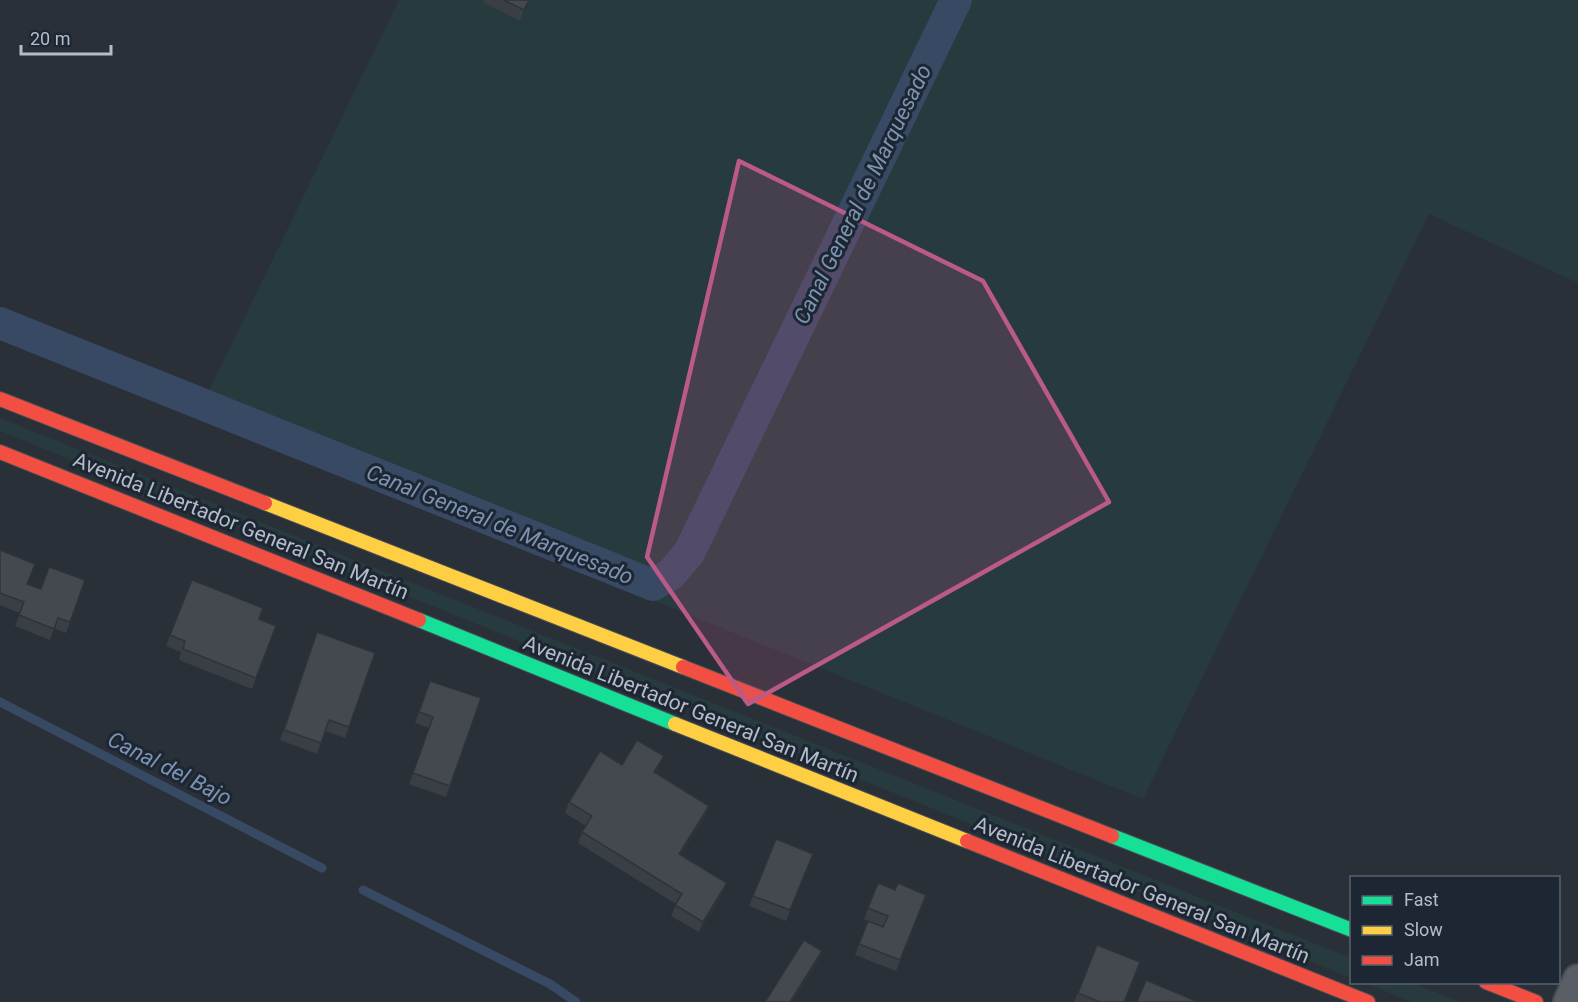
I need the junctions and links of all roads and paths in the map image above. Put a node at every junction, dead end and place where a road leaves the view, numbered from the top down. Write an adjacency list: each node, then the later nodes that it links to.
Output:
1 (0, 399): 3 (main road, Avenida Libertador General San Martín)
2 (0, 452): 6 (main road, Avenida Libertador General San Martín)
3 (1350, 929)
4 (1578, 979): 8 (street)
5 (1491, 984): 7 (main road)
6 (1368, 1002)
7 (1536, 1002)
8 (1568, 1002)

